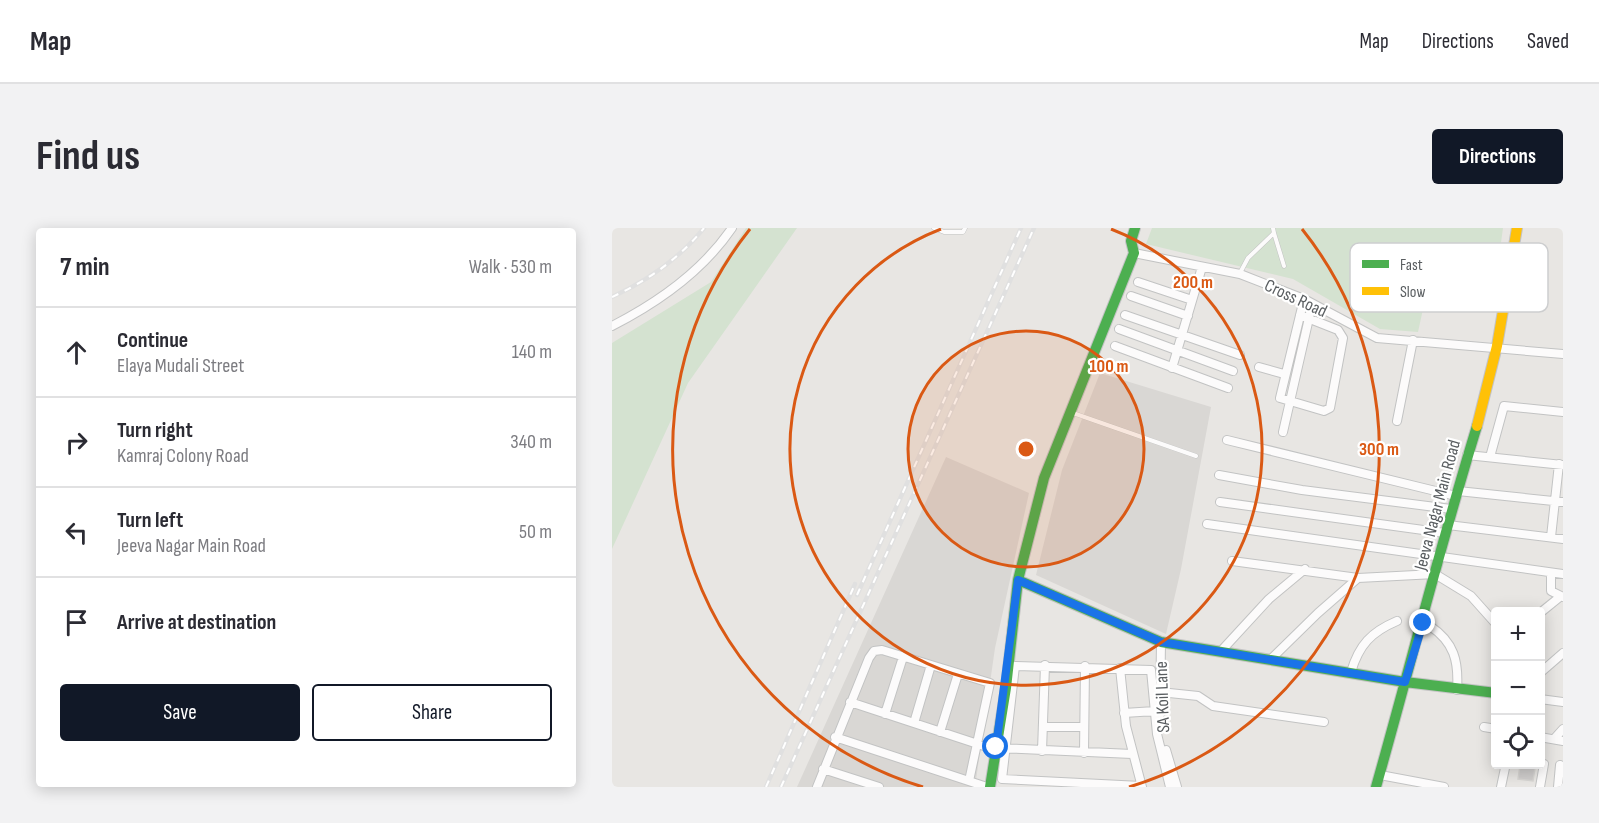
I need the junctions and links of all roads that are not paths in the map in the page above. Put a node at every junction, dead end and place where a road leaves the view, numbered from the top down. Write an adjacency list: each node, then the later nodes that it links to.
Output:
1 (732, 228): 21 (street)
2 (934, 228): 3 (lane)
3 (965, 228)
4 (1135, 228): 8 (street)
5 (1517, 228): 7 (street, Jeeva Nagar Main Road)
6 (1274, 230): 9 (lane); 11 (lane)
7 (1514, 243)
8 (1134, 253): 10 (street, Cross Road); 36 (street)
9 (1284, 266)
10 (1202, 267): 11 (street, Cross Road); 15 (street)
11 (1240, 274): 14 (street, Cross Road)
12 (1138, 282): 15 (street)
13 (1131, 296): 19 (street)
14 (1304, 299): 16 (street, Cross Road); 20 (street)
15 (1192, 300): 19 (street)
16 (1312, 305): 20 (street); 24 (street, Cross Road)
17 (1503, 312): 26 (street, Jeeva Nagar Main Road)
18 (1125, 315): 23 (street)
19 (1188, 316): 23 (street)
20 (1304, 317): 33 (street); 35 (street); 35 (street)
21 (612, 326)
22 (1119, 330): 27 (street)
23 (1182, 336): 27 (street); 29 (street)
24 (1413, 340): 26 (street, Cross Road); 38 (street)
25 (1115, 346): 31 (street)
26 (1497, 346): 28 (street, Cross Road); 41 (street, Jeeva Nagar Main Road)
27 (1177, 351): 31 (street); 32 (street)
28 (1563, 354)
29 (1240, 355)
30 (1259, 367): 33 (street)
31 (1172, 368): 34 (street)
32 (1233, 370)
33 (1284, 374): 35 (street)
34 (1228, 388)
35 (1290, 402): 39 (street)
36 (1070, 412): 42 (lane); 61 (street)
37 (1563, 412): 43 (street)
38 (1397, 421)
39 (1283, 432)
40 (1227, 440): 46 (street)
41 (1467, 455): 43 (street); 46 (street, Jeeva Nagar Main Road)
42 (1196, 456)
43 (1490, 457): 44 (street)
44 (1561, 464): 47 (street)
45 (1219, 475): 49 (street)
46 (1456, 494): 47 (street); 49 (street, Jeeva Nagar Main Road)
47 (1559, 501): 52 (street)
48 (1220, 502): 51 (street)
49 (1451, 509): 51 (street, Jeeva Nagar Main Road)
50 (1207, 524): 54 (street)
51 (1447, 529): 52 (street); 54 (street, Jeeva Nagar Main Road)
52 (1551, 537): 53 (street)
53 (1563, 538)
54 (1437, 557): 57 (street); 58 (street, Jeeva Nagar Main Road)
55 (1232, 561): 56 (street)
56 (1305, 569): 60 (street); 68 (street)
57 (1551, 573): 59 (street); 62 (street)
58 (1435, 574): 60 (street); 64 (street); 79 (street, Jeeva Nagar Main Road)
59 (1563, 574)
60 (1358, 578): 71 (street)
61 (1018, 580): 67 (street); 102 (street)
62 (1562, 597): 63 (street)
63 (1545, 609)
64 (1491, 618)
65 (1397, 621): 77 (street)
66 (1430, 626): 80 (street)
67 (1161, 642): 68 (street); 81 (street, SA Koil Lane)
68 (1222, 650): 71 (street)
69 (1563, 653): 76 (street)
70 (903, 657): 72 (street); 84 (street); 88 (street)
71 (1270, 660): 77 (street)
72 (931, 665): 78 (street); 90 (street)
73 (1045, 665): 74 (street); 91 (street); 102 (street)
74 (1085, 666): 75 (street); 92 (street)
75 (1120, 668): 86 (street); 87 (street)
76 (1545, 669)
77 (1351, 672): 79 (street)
78 (958, 674): 96 (street); 101 (street)
79 (1405, 682): 80 (street); 110 (street, Jeeva Nagar Main Road)
80 (1457, 690): 82 (street)
81 (1160, 692): 89 (street); 117 (street, SA Koil Lane)
82 (1491, 693)
83 (1545, 700): 85 (street)
84 (850, 702): 88 (street); 97 (street)
85 (1563, 702)
86 (1155, 711): 87 (street); 116 (street)
87 (1124, 713): 105 (street)
88 (885, 714): 90 (street)
89 (1324, 722)
90 (914, 723): 96 (street)
91 (1043, 727): 92 (street); 103 (street)
92 (1084, 727): 104 (street)
93 (1484, 727): 94 (street)
94 (1491, 728)
95 (1563, 729): 99 (street)
96 (940, 732): 101 (street)
97 (835, 737): 107 (street); 111 (street)
98 (1545, 738): 99 (street)
99 (1554, 739): 100 (street)
100 (1563, 741)
101 (977, 744): 102 (street); 111 (street)
102 (999, 748): 103 (street); 114 (street); 115 (street)
103 (1042, 751): 104 (street)
104 (1084, 753): 105 (street)
105 (1132, 754): 115 (street)
106 (1560, 765): 122 (street)
107 (823, 769): 112 (street); 113 (street)
108 (1505, 769): 120 (street)
109 (1543, 769): 121 (street)
110 (1380, 775): 118 (street, Jeeva Nagar Main Road); 119 (street)
111 (962, 782): 114 (street)
112 (817, 787)
113 (879, 787)
114 (989, 787)
115 (1142, 787)
116 (1170, 787)
117 (1177, 787)
118 (1376, 787)
119 (1444, 787)
120 (1501, 787)
121 (1540, 787)
122 (1558, 787)

